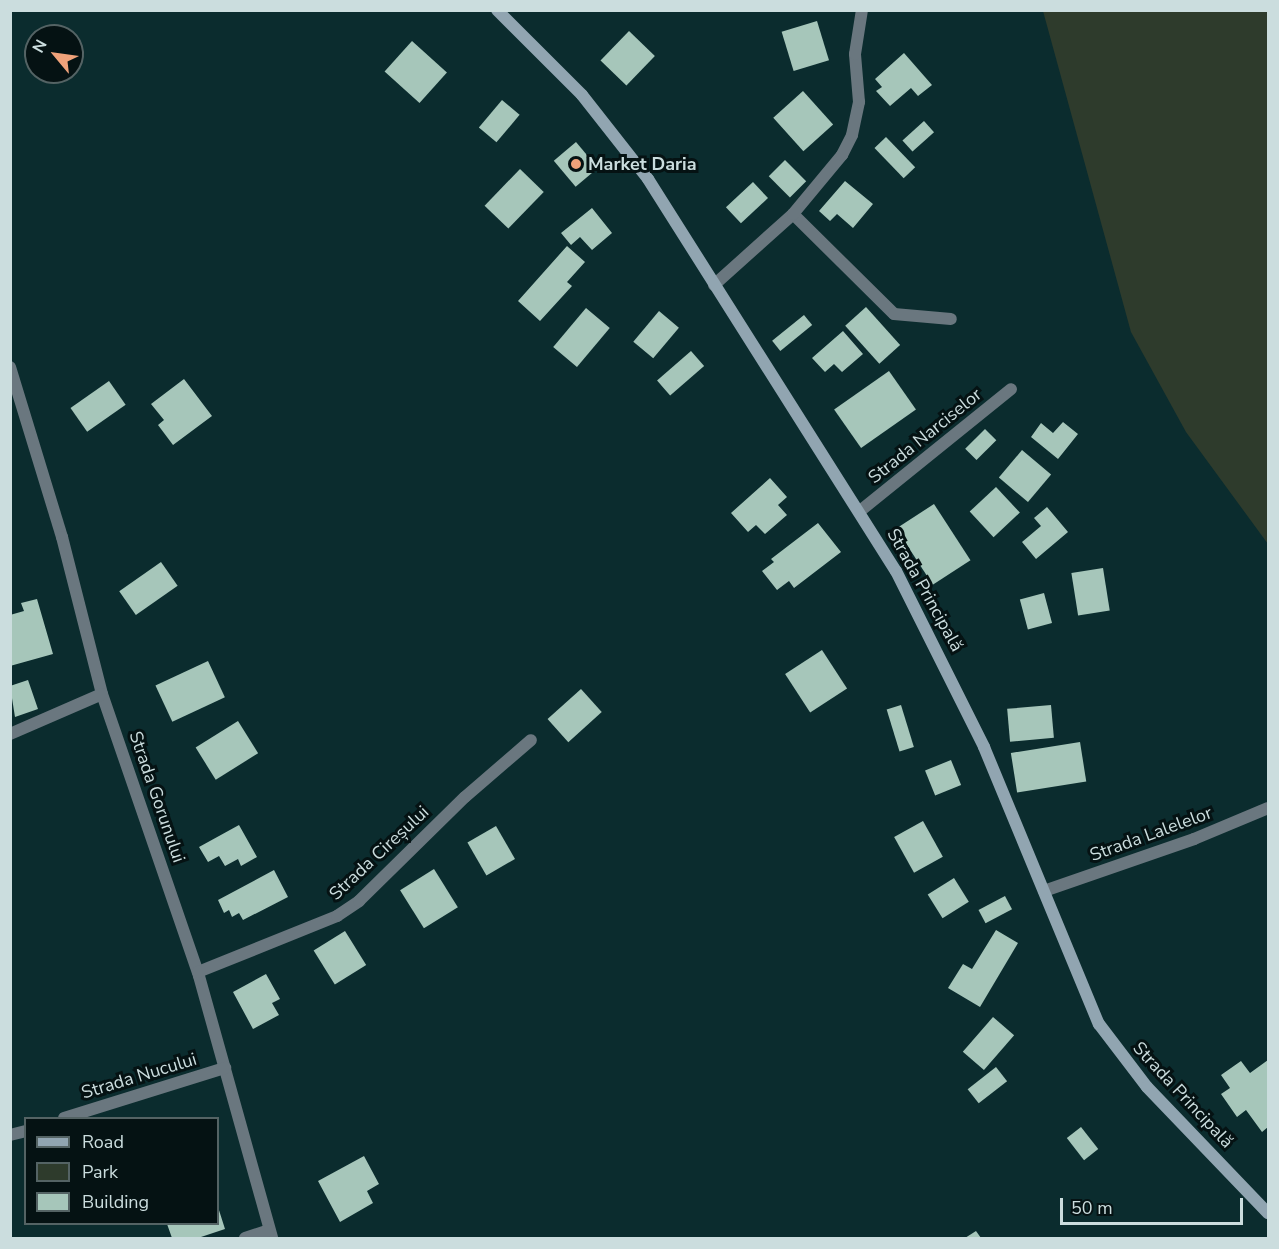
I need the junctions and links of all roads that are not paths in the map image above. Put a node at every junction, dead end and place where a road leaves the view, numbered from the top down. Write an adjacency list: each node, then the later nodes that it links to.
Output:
1 (497, 10): 4 (main road, Strada Principală)
2 (862, 10): 3 (street)
3 (793, 214): 4 (street); 5 (street)
4 (714, 285): 8 (main road, Strada Principală)
5 (951, 320)
6 (10, 367): 9 (street, Strada Gorunului)
7 (1011, 389): 8 (street, Strada Narciselor)
8 (860, 511): 13 (main road, Strada Principală)
9 (102, 694): 10 (street); 14 (street, Strada Gorunului)
10 (10, 734)
11 (531, 740): 14 (street, Strada Cireșului)
12 (1269, 808): 13 (street, Strada Lalelelor)
13 (1044, 891): 17 (main road, Strada Principală)
14 (198, 972): 15 (street, Strada Gorunului)
15 (225, 1068): 16 (street, Strada Nucului); 18 (street, Strada Gorunului)
16 (70, 1117)
17 (1269, 1213)
18 (270, 1234): 19 (street)
19 (244, 1239)

